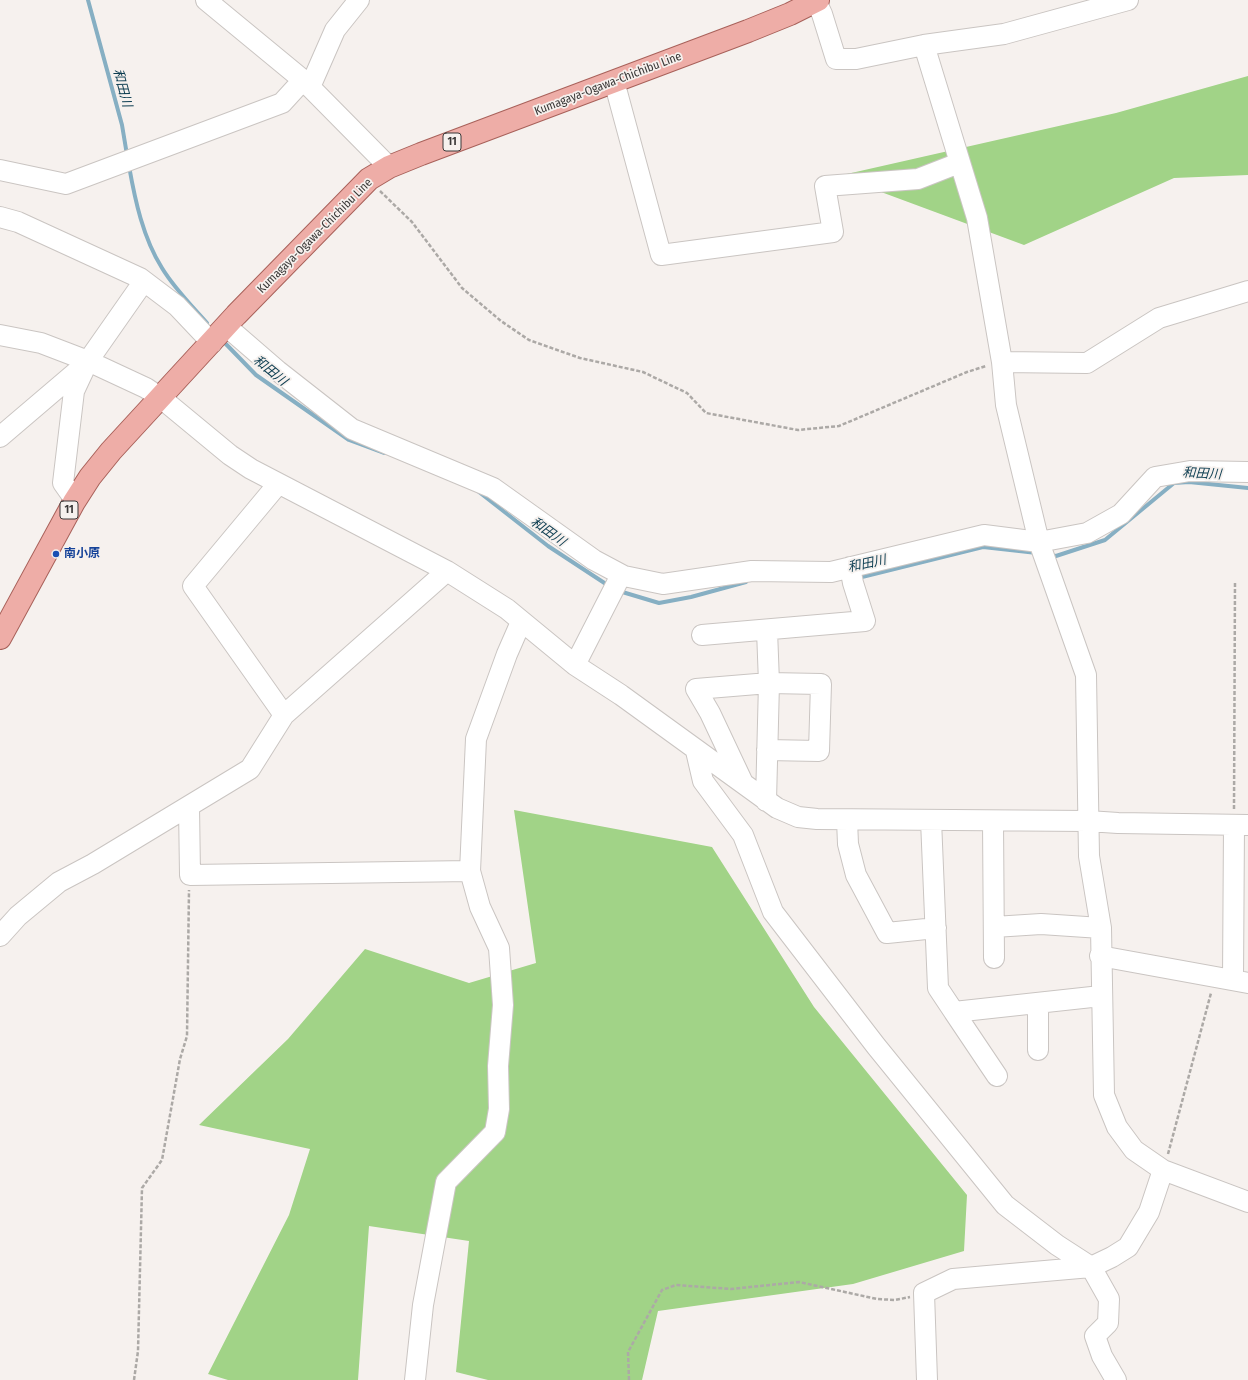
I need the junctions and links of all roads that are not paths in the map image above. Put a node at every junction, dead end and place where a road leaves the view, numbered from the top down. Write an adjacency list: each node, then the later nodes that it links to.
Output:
1 (206, 0): 7 (street)
2 (359, 0): 7 (street)
3 (1128, 0): 5 (street)
4 (817, 1): 5 (street); 6 (main road, Kumagaya-Ogawa-Chichibu Line / 11)
5 (924, 45): 8 (street)
6 (614, 81): 8 (street); 9 (main road, Kumagaya-Ogawa-Chichibu Line / 11)
7 (306, 84): 9 (street); 10 (street)
8 (959, 163): 18 (street)
9 (389, 167): 14 (main road, Kumagaya-Ogawa-Chichibu Line / 11)
10 (0, 170)
11 (0, 217): 12 (street)
12 (144, 281): 16 (street); 17 (street)
13 (1248, 291): 18 (street)
14 (226, 326): 16 (main road, Kumagaya-Ogawa-Chichibu Line / 11); 27 (street)
15 (0, 335): 17 (street)
16 (212, 343): 19 (main road, Kumagaya-Ogawa-Chichibu Line / 11)
17 (88, 361): 19 (street); 20 (street); 23 (street)
18 (1002, 362): 24 (street)
19 (161, 398): 22 (street); 23 (main road, Kumagaya-Ogawa-Chichibu Line / 11)
20 (0, 437)
21 (1248, 472): 24 (street)
22 (278, 484): 26 (street); 34 (street)
23 (75, 500): 31 (main road, Kumagaya-Ogawa-Chichibu Line / 11)
24 (1039, 542): 25 (street); 43 (street)
25 (850, 567): 27 (street); 29 (street)
26 (447, 571): 28 (street); 34 (street)
27 (622, 575): 32 (street)
28 (521, 622): 32 (street); 45 (street)
29 (767, 630): 30 (street); 33 (street)
30 (702, 636)
31 (0, 638)
32 (575, 665): 36 (street)
33 (768, 683): 35 (street); 35 (street); 37 (street)
34 (284, 715): 39 (street)
35 (767, 750): 38 (street)
36 (696, 751): 37 (street); 60 (street)
37 (742, 783): 38 (street)
38 (766, 801): 40 (street)
39 (189, 806): 45 (street); 49 (street)
40 (848, 820): 41 (street); 47 (street)
41 (931, 820): 42 (street); 47 (street)
42 (993, 821): 43 (street); 46 (street)
43 (1088, 821): 44 (street); 48 (street)
44 (1241, 825): 52 (street)
45 (470, 871): 61 (street)
46 (994, 926): 48 (street); 51 (street)
47 (936, 928): 55 (street)
48 (1101, 928): 50 (street)
49 (0, 936)
50 (1100, 956): 52 (street); 53 (street)
51 (994, 958)
52 (1232, 980)
53 (1102, 996): 54 (street); 58 (street)
54 (1038, 1003): 55 (street); 56 (street)
55 (954, 1012): 57 (street)
56 (1038, 1050)
57 (997, 1076)
58 (1163, 1170): 59 (street); 60 (street)
59 (1248, 1202)
60 (1091, 1267): 62 (street); 63 (street)
61 (415, 1380)
62 (927, 1380)
63 (1116, 1380)

